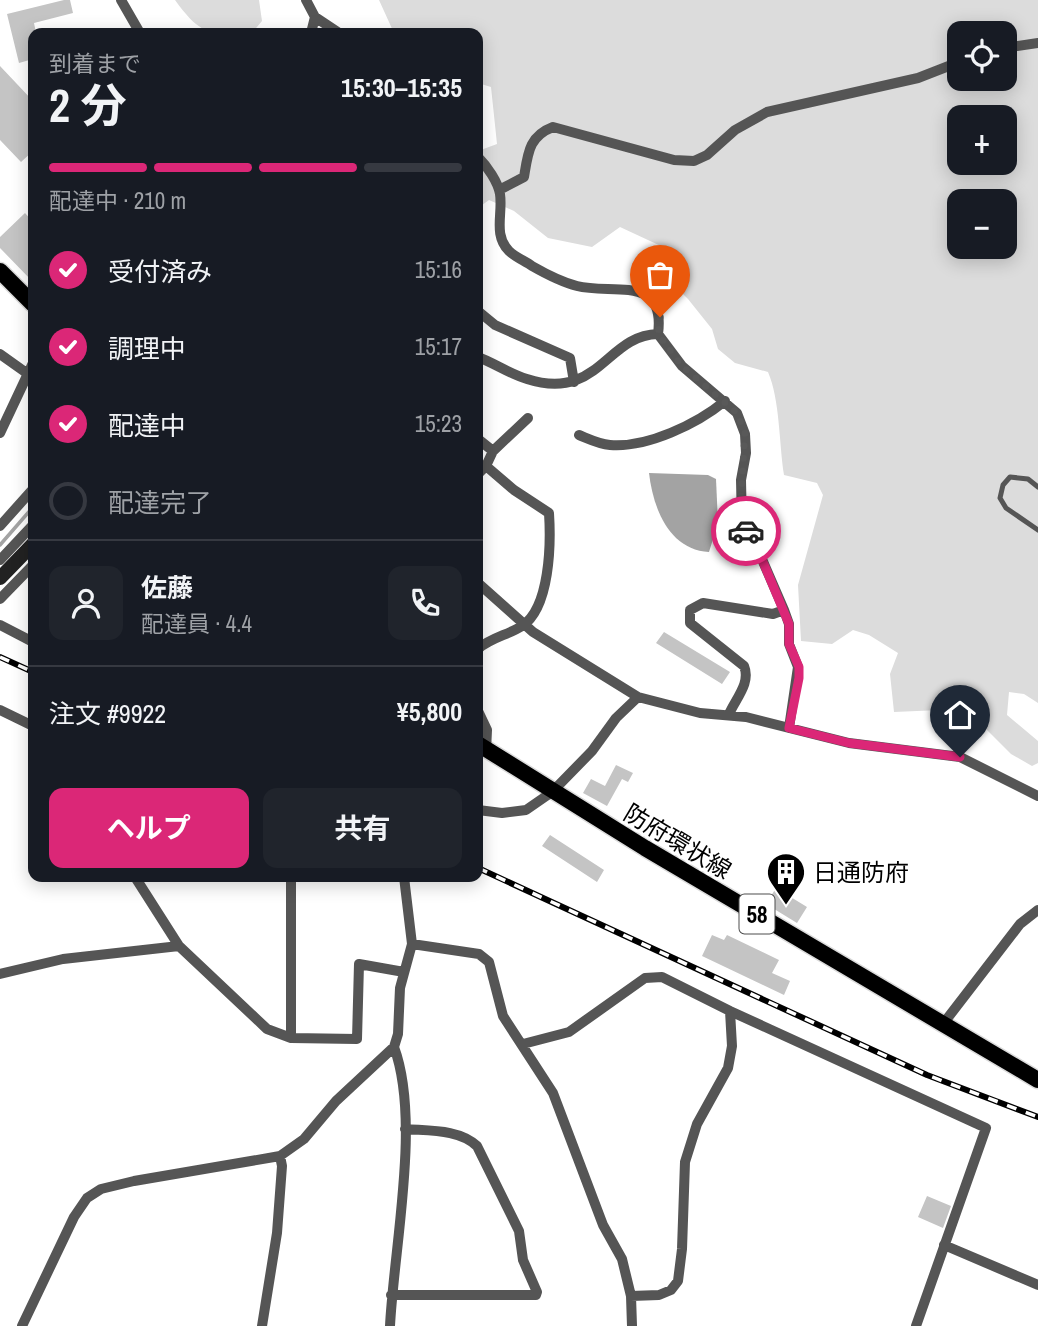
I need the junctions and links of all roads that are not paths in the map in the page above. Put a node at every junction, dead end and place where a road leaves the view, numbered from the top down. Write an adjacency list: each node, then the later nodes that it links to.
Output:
1 (121, 0): 4 (street)
2 (306, 0): 3 (street)
3 (315, 17): 5 (street); 6 (street)
4 (138, 28)
5 (312, 28)
6 (332, 28)
7 (1038, 43): 8 (street)
8 (1017, 46)
9 (947, 67): 11 (street)
10 (483, 166): 11 (street)
11 (499, 190): 15 (street)
12 (0, 271): 13 (main road)
13 (28, 299)
14 (483, 315): 19 (street)
15 (658, 334): 19 (street); 20 (street)
16 (0, 354): 18 (street)
17 (483, 359): 19 (street)
18 (28, 374): 22 (street)
19 (574, 382)
20 (725, 401): 23 (street); 39 (street)
21 (528, 418): 25 (street)
22 (0, 433)
23 (579, 435)
24 (483, 443): 25 (street)
25 (493, 451): 26 (street)
26 (486, 466): 27 (street); 41 (street)
27 (483, 469)
28 (1038, 487): 32 (lane)
29 (28, 495): 30 (street)
30 (0, 526)
31 (28, 530): 34 (street)
32 (1038, 530)
33 (28, 549): 36 (street)
34 (0, 560)
35 (28, 570): 38 (street)
36 (0, 578)
37 (483, 588): 41 (street)
38 (0, 598)
39 (784, 610): 46 (street); 49 (street)
40 (0, 625): 42 (street)
41 (524, 625): 43 (street); 44 (street)
42 (28, 639)
43 (483, 646)
44 (638, 697): 46 (street); 52 (street)
45 (0, 710): 48 (street)
46 (729, 714): 49 (street)
47 (483, 722): 50 (street)
48 (28, 724)
49 (789, 728): 53 (street)
50 (483, 744)
51 (483, 749): 52 (main road, 防府環状線 / 58)
52 (552, 792): 54 (street); 64 (main road, 防府環状線 / 58)
53 (1037, 794)
54 (483, 810)
55 (138, 882): 60 (street)
56 (291, 882): 65 (street)
57 (405, 882): 59 (street)
58 (1038, 910): 64 (street)
59 (412, 944): 61 (street); 66 (street)
60 (179, 946): 62 (street); 65 (street)
61 (404, 972): 65 (street); 67 (street)
62 (0, 974)
63 (730, 1011): 66 (street); 71 (street); 74 (street)
64 (943, 1024): 68 (main road, 防府環状線 / 58)
65 (291, 1038)
66 (523, 1044): 74 (street)
67 (394, 1047): 69 (street); 70 (street)
68 (1038, 1080)
69 (405, 1129): 73 (street); 73 (street)
70 (280, 1156): 75 (street); 76 (street)
71 (944, 1245): 72 (street); 79 (street)
72 (1038, 1285)
73 (391, 1295): 77 (street)
74 (631, 1296): 78 (street)
75 (22, 1326)
76 (262, 1326)
77 (390, 1326)
78 (632, 1326)
79 (916, 1326)

